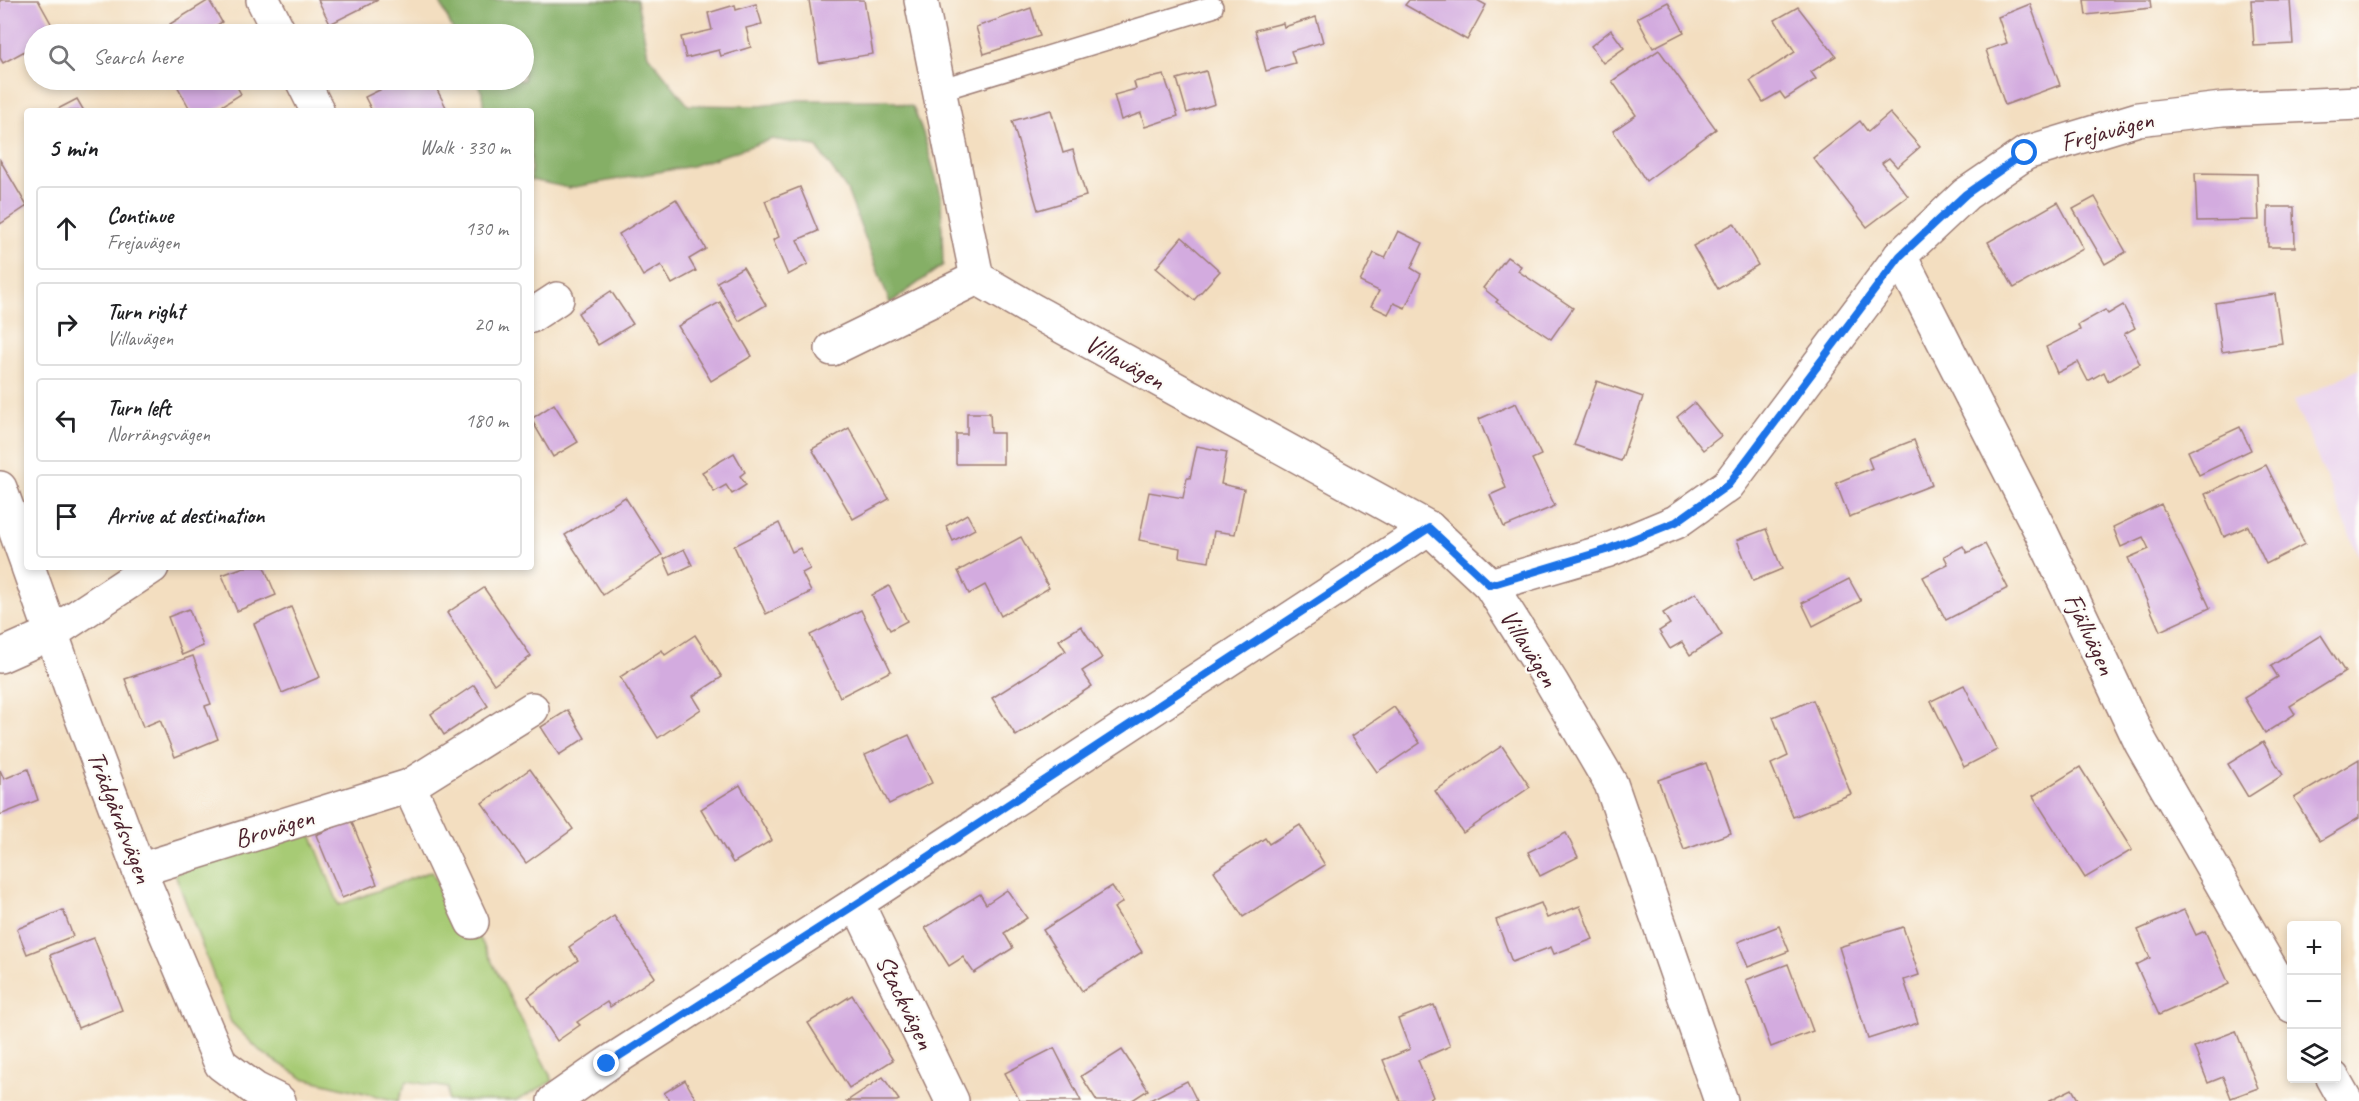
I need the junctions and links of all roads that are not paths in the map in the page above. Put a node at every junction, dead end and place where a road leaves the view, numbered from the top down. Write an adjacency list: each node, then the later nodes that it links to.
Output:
1 (263, 0): 4 (street)
2 (921, 0): 6 (street)
3 (1212, 7): 6 (lane)
4 (275, 24)
5 (307, 90): 8 (street)
6 (939, 90): 10 (street)
7 (2359, 103): 9 (street, Frejavägen)
8 (316, 108)
9 (1900, 256): 17 (street, Frejavägen); 25 (street, Fjällvägen)
10 (977, 278): 11 (street); 13 (street, Villavägen)
11 (832, 349)
12 (0, 488): 14 (street, Trädgårdsvägen)
13 (1429, 528): 17 (street, Villavägen); 23 (street)
14 (24, 554)
15 (30, 570): 18 (street, Trädgårdsvägen)
16 (147, 570): 18 (street)
17 (1490, 585): 30 (street, Villavägen)
18 (52, 633): 19 (street); 22 (street, Trädgårdsvägen)
19 (0, 656)
20 (532, 709): 21 (street, Brovägen)
21 (409, 786): 22 (street, Brovägen); 24 (street)
22 (140, 870): 27 (street, Trädgårdsvägen)
23 (858, 903): 28 (street); 29 (street, Stackvägen)
24 (472, 922)
25 (2287, 997)
26 (2336, 1083): 31 (street)
27 (279, 1101)
28 (554, 1101)
29 (952, 1101)
30 (1721, 1101)
31 (2346, 1101)

